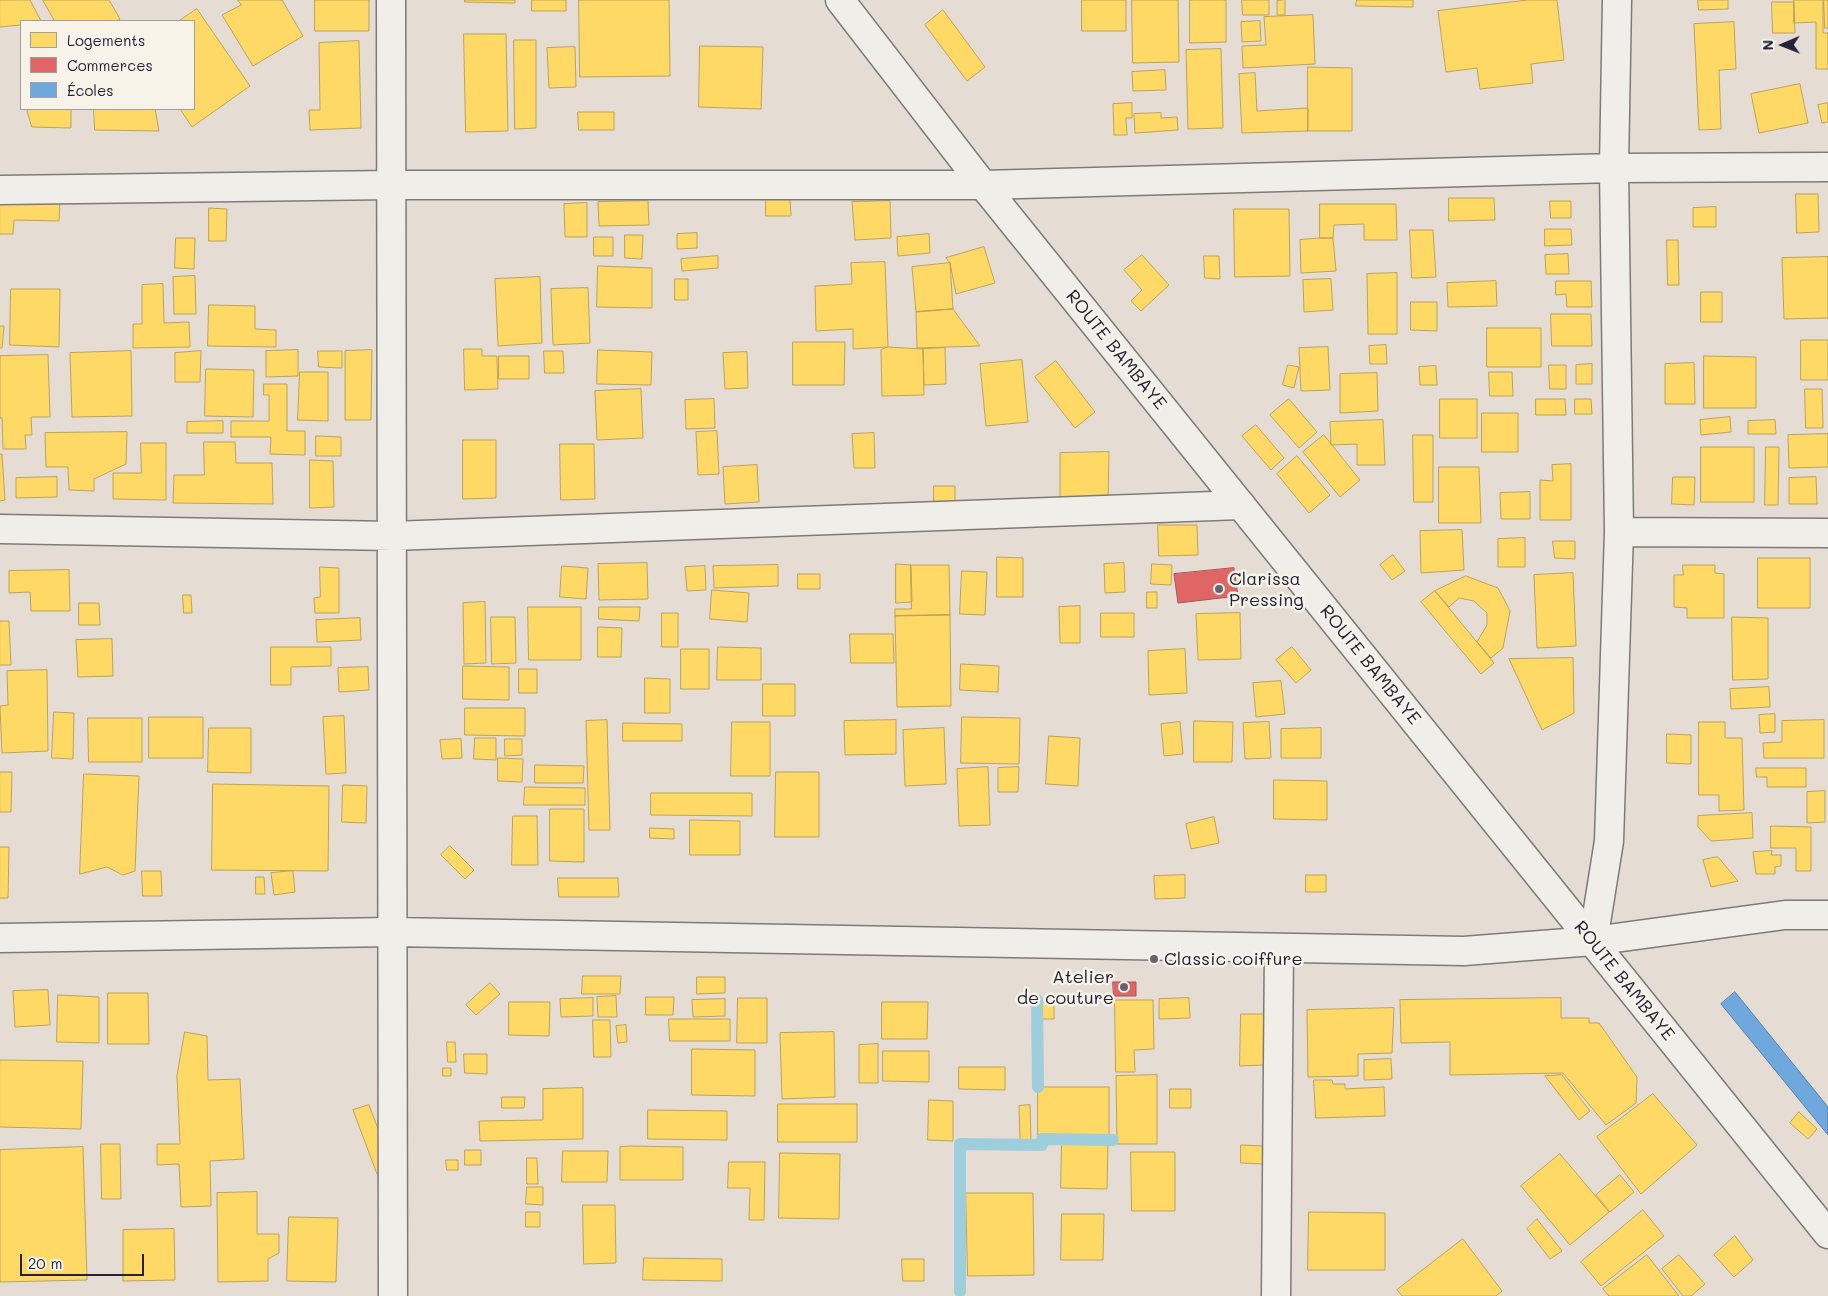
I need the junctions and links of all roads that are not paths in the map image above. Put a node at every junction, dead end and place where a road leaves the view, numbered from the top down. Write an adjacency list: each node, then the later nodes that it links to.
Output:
1 (391, 0): 6 (street)
2 (840, 0): 7 (street, ROUTE BAMBAYE)
3 (1617, 0): 5 (street)
4 (1828, 167): 5 (street)
5 (1614, 168): 7 (street); 11 (street)
6 (391, 185): 7 (street); 8 (street); 13 (street)
7 (983, 185): 9 (street, ROUTE BAMBAYE)
8 (0, 190)
9 (1241, 505): 13 (street); 17 (street, ROUTE BAMBAYE)
10 (0, 529): 13 (street)
11 (1619, 532): 12 (street); 17 (street)
12 (1828, 533)
13 (392, 536): 15 (street)
14 (1828, 915): 17 (street)
15 (393, 932): 16 (street); 18 (street); 20 (street)
16 (0, 938)
17 (1593, 941): 18 (street); 19 (street, ROUTE BAMBAYE)
18 (1279, 949): 21 (street)
19 (1828, 1234)
20 (393, 1296)
21 (1276, 1296)

